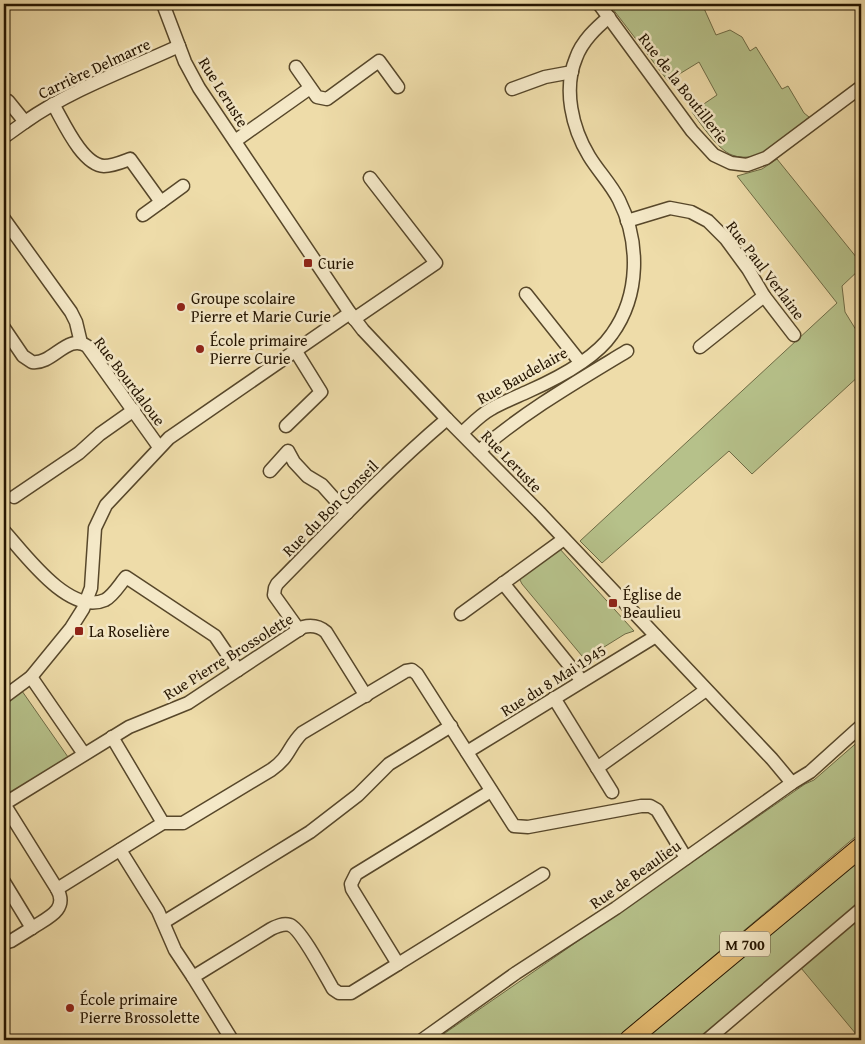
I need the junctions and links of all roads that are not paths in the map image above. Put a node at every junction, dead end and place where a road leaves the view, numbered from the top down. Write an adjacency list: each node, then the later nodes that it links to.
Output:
1 (163, 4): 4 (street, Rue Leruste)
2 (599, 4): 3 (street, Rue de la Boutillerie)
3 (609, 17): 6 (street, Rue Baudelaire); 8 (street, Rue de la Boutillerie)
4 (179, 46): 12 (street, Carrière Delmarre); 15 (street, Rue Leruste)
5 (296, 67): 9 (street)
6 (572, 72): 10 (street); 21 (street, Rue Baudelaire)
7 (398, 87): 9 (street)
8 (861, 87)
9 (310, 88): 15 (street, Rue Leruste)
10 (512, 89)
11 (8, 101): 13 (street)
12 (53, 104): 13 (street, Carrière Delmarre); 18 (street)
13 (26, 122): 14 (street, Carrière Delmarre)
14 (4, 137)
15 (236, 141): 24 (street, Rue Leruste)
16 (370, 178): 24 (street)
17 (183, 186): 18 (street)
18 (161, 202): 19 (street)
19 (143, 215)
20 (4, 219): 27 (street)
21 (627, 221): 23 (street, Rue Paul Verlaine); 31 (street, Rue Baudelaire)
22 (526, 294): 31 (street)
23 (764, 296): 26 (street, Rue Paul Verlaine); 28 (street)
24 (352, 316): 29 (street); 33 (street, Rue Leruste)
25 (4, 328): 27 (street, Rue Bourdaloue)
26 (794, 335)
27 (81, 343): 32 (street, Rue Bourdaloue)
28 (700, 347)
29 (295, 350): 34 (street); 36 (street)
30 (627, 351): 37 (street)
31 (580, 362): 35 (street, Rue Baudelaire)
32 (134, 410): 36 (street, Rue Bourdaloue); 39 (street)
33 (447, 419): 35 (street, Rue Leruste); 40 (street, Rue du Bon Conseil)
34 (286, 426)
35 (462, 433): 37 (street, Rue Leruste)
36 (159, 447): 44 (street)
37 (479, 451): 42 (street, Rue Leruste)
38 (270, 471): 40 (street)
39 (14, 497)
40 (347, 513): 46 (street, Rue du Bon Conseil)
41 (4, 531): 44 (street)
42 (564, 539): 43 (street); 47 (street, Rue Leruste)
43 (503, 583): 45 (street); 50 (street)
44 (87, 602): 48 (street); 49 (street)
45 (461, 614)
46 (299, 630): 48 (street, Rue Pierre Brossolette); 52 (street, Rue Pierre Brossolette)
47 (656, 636): 50 (street, Rue du 8 Mai 1945); 51 (street, Rue Leruste)
48 (238, 670): 57 (street, Rue Pierre Brossolette)
49 (31, 677): 53 (street); 59 (street)
50 (582, 681): 54 (street, Rue du 8 Mai 1945)
51 (706, 690): 60 (street); 61 (street, Rue Leruste)
52 (366, 696): 55 (street); 65 (street)
53 (4, 697)
54 (554, 698): 58 (street, Rue du 8 Mai 1945); 60 (street)
55 (451, 726): 58 (street); 73 (street)
56 (861, 726): 61 (street, Rue de Beaulieu)
57 (112, 737): 59 (street, Rue Pierre Brossolette); 65 (street)
58 (467, 752): 62 (street)
59 (84, 754): 64 (street, Rue Pierre Brossolette)
60 (597, 768): 63 (street)
61 (792, 783): 68 (street, Rue de Beaulieu)
62 (491, 791): 68 (street); 76 (street)
63 (612, 792)
64 (4, 804): 71 (street)
65 (164, 823): 67 (street)
66 (861, 847): 80 (highway, M 700)
67 (120, 850): 71 (street); 73 (street)
68 (686, 858): 79 (street, Rue de Beaulieu)
69 (543, 874): 76 (street)
70 (4, 882): 74 (street)
71 (57, 889): 74 (street)
72 (861, 909): 81 (street)
73 (164, 922): 77 (street)
74 (32, 928): 75 (street)
75 (4, 943)
76 (398, 964): 77 (street)
77 (193, 977): 78 (street)
78 (232, 1040)
79 (422, 1040)
80 (629, 1040)
81 (707, 1040)

